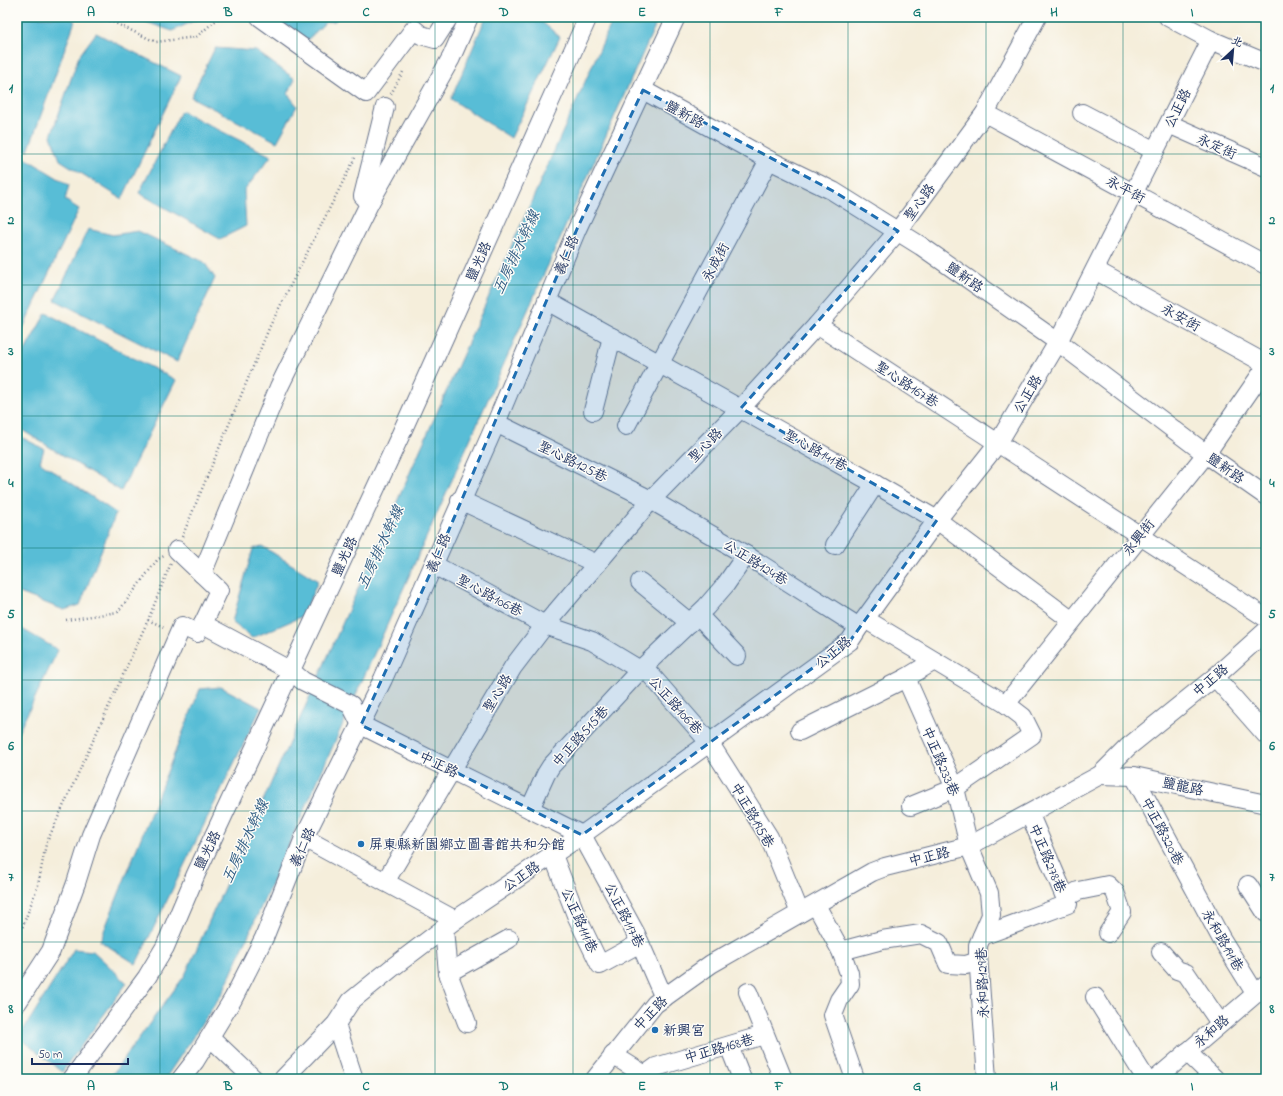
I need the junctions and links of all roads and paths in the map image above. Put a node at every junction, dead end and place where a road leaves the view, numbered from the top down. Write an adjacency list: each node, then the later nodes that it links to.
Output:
1 (102, 17): 2 (path)
2 (220, 17)
3 (260, 17): 4 (street)
4 (449, 17)
5 (470, 17): 22 (street)
6 (588, 17): 65 (street, 鹽光路)
7 (676, 17): 12 (street, 義仁路)
8 (1037, 17): 14 (street, 聖心路)
9 (1168, 17): 10 (street)
10 (1211, 40): 11 (street); 16 (street, 公正路)
11 (1266, 63)
12 (643, 90): 19 (street, 鹽新路); 26 (street, 義仁路)
13 (385, 107): 22 (street)
14 (985, 113): 21 (street, 永平街); 23 (street, 聖心路)
15 (1082, 113): 17 (street)
16 (1169, 124): 17 (street, 公正路); 20 (street, 永定街)
17 (1155, 151): 21 (street, 公正路)
18 (358, 154): 46 (path)
19 (769, 160): 23 (street, 鹽新路); 30 (street, 永成街)
20 (1266, 167)
21 (1134, 193): 24 (street, 永平街); 25 (street, 公正路)
22 (370, 202): 50 (street)
23 (898, 232): 27 (street, 聖心路); 29 (street, 鹽新路)
24 (1266, 265)
25 (1095, 270): 29 (street, 公正路); 31 (street, 永安街)
26 (547, 300): 28 (street, 聖心路141巷); 35 (street, 義仁路)
27 (817, 326): 33 (street, 聖心路); 37 (street, 聖心路167巷)
28 (612, 337): 30 (street, 聖心路141巷); 34 (street)
29 (1058, 342): 37 (street, 公正路); 38 (street, 鹽新路)
30 (660, 364): 33 (street, 聖心路141巷); 36 (street, 永成街)
31 (1266, 364)
32 (1266, 368): 38 (street, 永興街)
33 (741, 408): 39 (street, 聖心路141巷); 42 (street, 聖心路)
34 (593, 411)
35 (496, 423): 41 (street, 義仁路); 42 (street, 聖心路125巷)
36 (626, 426)
37 (998, 443): 43 (street, 公正路); 44 (street, 聖心路167巷)
38 (1206, 454): 40 (street, 鹽新路); 44 (street, 永興街)
39 (876, 484): 43 (street, 聖心路141巷); 45 (street)
40 (1266, 496)
41 (460, 500): 48 (street, 義仁路); 49 (street)
42 (651, 500): 47 (street, 公正路124巷); 49 (street, 聖心路)
43 (937, 520): 56 (street, 聖心路141巷); 57 (street, 公正路)
44 (1139, 536): 52 (street, 聖心路167巷); 56 (street, 永興街)
45 (835, 545)
46 (177, 550): 50 (street); 54 (path); 55 (path)
47 (746, 555): 53 (street, 中正路515巷); 57 (street, 公正路124巷)
48 (434, 564): 59 (street, 聖心路106巷); 69 (street, 義仁路)
49 (597, 564): 59 (street, 聖心路)
50 (202, 574): 58 (street)
51 (640, 582): 53 (street)
52 (1266, 618)
53 (694, 619): 62 (street); 64 (street, 中正路515巷)
54 (66, 620)
55 (148, 620): 61 (path); 96 (path)
56 (1071, 620): 68 (street, 永興街)
57 (862, 623): 63 (street, 公正路124巷); 72 (street, 公正路)
58 (203, 624): 61 (street); 65 (street)
59 (545, 625): 64 (street, 聖心路106巷); 73 (street, 聖心路)
60 (1266, 630): 66 (street, 中正路)
61 (179, 633): 106 (street)
62 (737, 656)
63 (934, 661): 67 (street); 68 (street, 公正路124巷)
64 (640, 670): 72 (street, 公正路106巷); 79 (street, 中正路515巷)
65 (297, 676): 69 (street); 116 (street, 鹽光路)
66 (1215, 677): 71 (street); 74 (street, 中正路)
67 (906, 678): 70 (street); 76 (street, 中正路233巷)
68 (1006, 704): 76 (street, 公正路124巷)
69 (361, 725): 73 (street, 中正路); 82 (street, 義仁路)
70 (800, 731)
71 (1266, 735)
72 (709, 742): 81 (street, 公正路); 90 (street, 中正路195巷)
73 (452, 770): 79 (street, 中正路); 85 (street, 聖心路)
74 (1100, 775): 75 (street, 鹽龍路); 80 (street, 中正路)
75 (1134, 776): 77 (street, 鹽龍路); 87 (street, 中正路320巷)
76 (955, 788): 78 (street); 83 (street, 中正路233巷)
77 (1266, 804)
78 (911, 806)
79 (530, 809): 81 (street, 中正路)
80 (1030, 815): 83 (street, 中正路); 88 (street, 中正路278巷)
81 (582, 835): 84 (street, 公正路); 97 (street, 公正路117巷)
82 (304, 838): 85 (street); 111 (street, 義仁路)
83 (969, 846): 89 (street, 中正路); 94 (street, 永和路129巷)
84 (553, 855): 92 (street, 公正路); 97 (street, 公正路111巷)
85 (385, 882): 92 (street)
86 (1248, 885): 91 (street)
87 (1193, 886): 102 (street, 永和路191巷)
88 (1065, 898): 93 (street); 94 (street, 中正路278巷)
89 (816, 905): 90 (street, 中正路); 98 (street)
90 (800, 913): 105 (street, 中正路)
91 (1266, 913)
92 (449, 925): 101 (street); 109 (street, 公正路)
93 (1108, 933)
94 (982, 936): 100 (street, 永和路129巷)
95 (509, 939): 101 (street)
96 (17, 942)
97 (640, 944): 105 (street, 公正路117巷)
98 (841, 951): 100 (street); 124 (street)
99 (1161, 952): 108 (street)
100 (978, 961): 125 (street, 永和路129巷)
101 (448, 973): 107 (street)
102 (1260, 989): 108 (street, 永和路)
103 (748, 992): 110 (street)
104 (1095, 997): 126 (street)
105 (664, 998): 114 (street, 中正路)
106 (17, 1003)
107 (467, 1023)
108 (1220, 1023): 113 (street, 永和路)
109 (336, 1024): 119 (street, 公正路); 120 (street)
110 (764, 1035): 112 (street, 中正路168巷); 123 (street)
111 (210, 1037): 117 (street, 義仁路); 118 (street)
112 (729, 1046): 115 (street, 中正路168巷); 122 (street)
113 (1187, 1052): 127 (street, 永和路); 128 (street)
114 (613, 1054): 115 (street, 中正路168巷); 121 (street, 中正路)
115 (647, 1077)
116 (72, 1079)
117 (182, 1079)
118 (254, 1079)
119 (283, 1079)
120 (354, 1079)
121 (595, 1079)
122 (742, 1079)
123 (783, 1079)
124 (855, 1079)
125 (987, 1079)
126 (1146, 1079)
127 (1156, 1079)
128 (1215, 1079)

